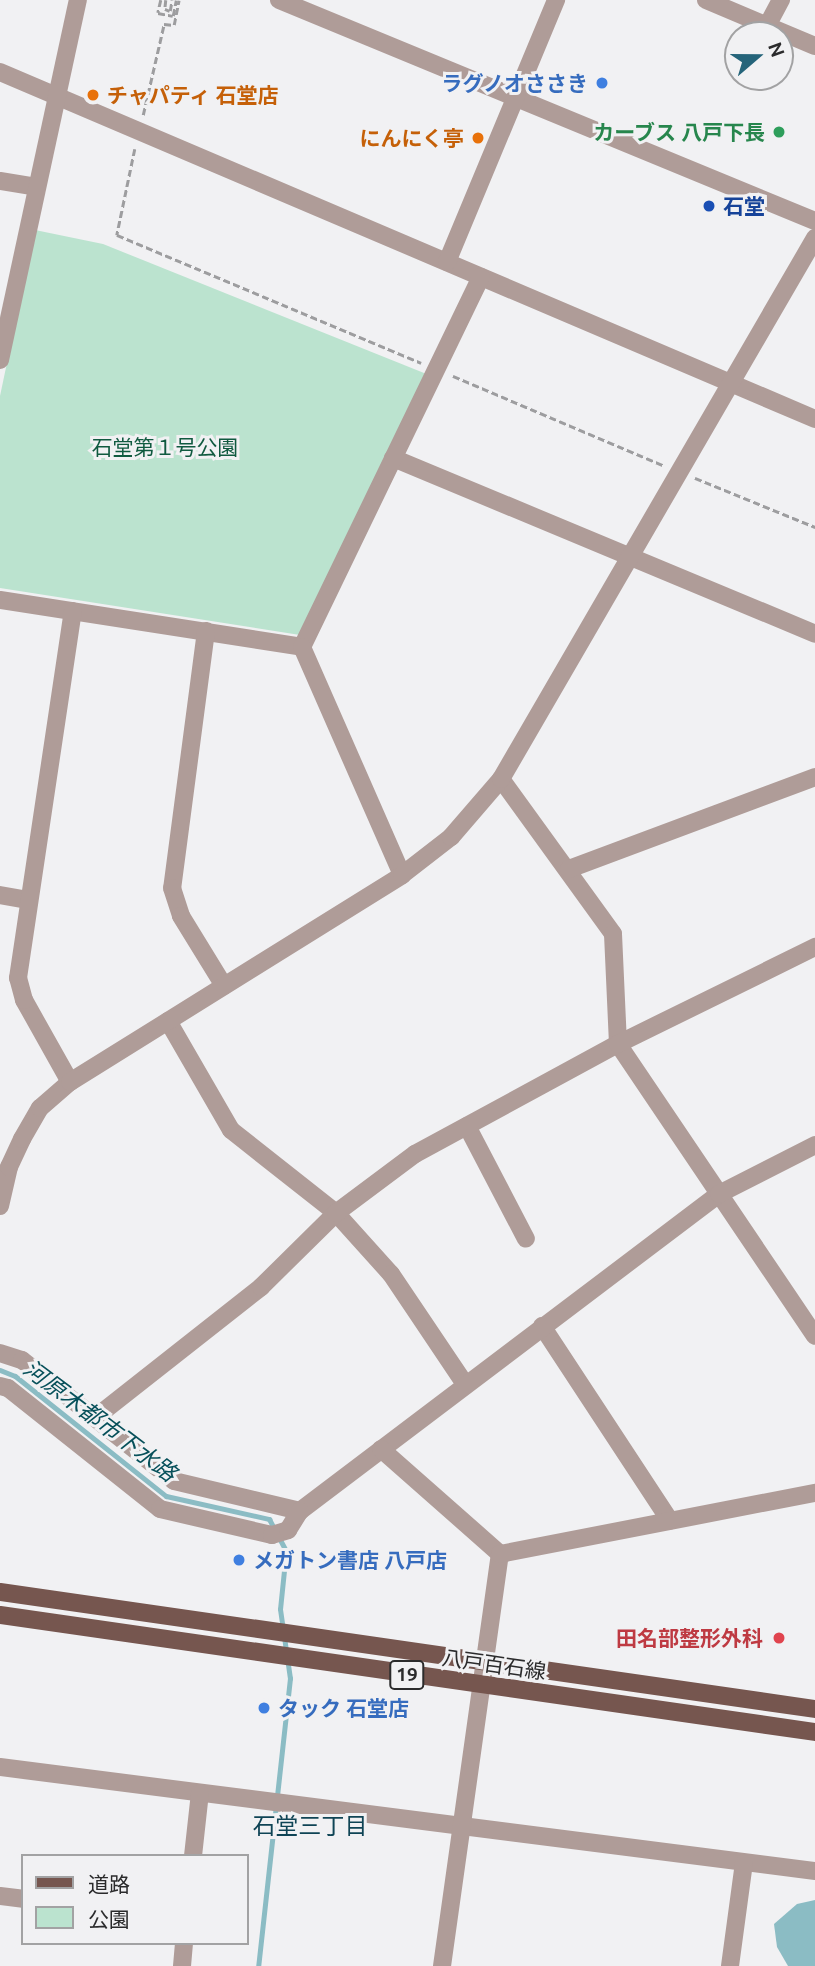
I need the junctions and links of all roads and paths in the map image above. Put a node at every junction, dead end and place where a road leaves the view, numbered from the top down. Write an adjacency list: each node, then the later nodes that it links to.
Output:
1 (78, 0): 14 (street)
2 (161, 0): 4 (path)
3 (166, 0): 4 (path)
4 (176, 0): 16 (path)
5 (279, 0): 15 (street)
6 (556, 0): 15 (street)
7 (706, 0): 9 (street)
8 (781, 0): 10 (street)
9 (755, 21)
10 (770, 21)
11 (794, 37): 12 (street)
12 (815, 46)
13 (0, 72): 14 (street)
14 (57, 96): 16 (street); 18 (street)
15 (515, 97): 19 (street); 21 (street)
16 (139, 132): 21 (street); 25 (path)
17 (0, 181): 18 (street)
18 (37, 187): 23 (street)
19 (815, 221)
20 (815, 238): 26 (street)
21 (447, 262): 22 (street)
22 (481, 277): 25 (street); 26 (street)
23 (4, 322): 24 (street)
24 (0, 360)
25 (438, 370): 28 (street); 29 (path)
26 (731, 384): 27 (street); 29 (street)
27 (815, 419)
28 (393, 458): 31 (street); 36 (street)
29 (680, 471): 30 (path); 31 (street)
30 (815, 527)
31 (631, 555): 35 (street); 38 (street)
32 (0, 600): 33 (street)
33 (73, 611): 34 (street); 42 (street)
34 (206, 631): 36 (street); 44 (street)
35 (815, 634)
36 (302, 647): 40 (street)
37 (815, 777): 39 (street)
38 (500, 779): 39 (street); 40 (street)
39 (569, 869): 46 (street)
40 (402, 875): 44 (street)
41 (0, 895): 42 (street)
42 (29, 900): 47 (street)
43 (815, 947): 46 (street)
44 (224, 986): 45 (street)
45 (168, 1021): 47 (street); 52 (street)
46 (618, 1044): 48 (street); 50 (street)
47 (70, 1082): 51 (street)
48 (467, 1126): 52 (street); 53 (street)
49 (815, 1145): 50 (street)
50 (719, 1194): 54 (street); 55 (street)
51 (0, 1206)
52 (336, 1213): 57 (street); 59 (street)
53 (526, 1239)
54 (542, 1326): 57 (street); 63 (street)
55 (815, 1336)
56 (0, 1353): 59 (street)
57 (465, 1384): 60 (street)
58 (0, 1386): 62 (street)
59 (96, 1417): 62 (street)
60 (381, 1449): 62 (street); 64 (street)
61 (815, 1493): 63 (street)
62 (300, 1511)
63 (670, 1521): 64 (street)
64 (500, 1554): 67 (street)
65 (0, 1592): 67 (main road, 八戸百石線 / 19)
66 (0, 1615): 68 (main road, 八戸百石線 / 19)
67 (487, 1662): 68 (street); 69 (main road, 八戸百石線 / 19)
68 (483, 1686): 70 (main road, 八戸百石線 / 19); 73 (street)
69 (815, 1709)
70 (815, 1732)
71 (0, 1767): 72 (street)
72 (200, 1793): 73 (street); 74 (street)
73 (463, 1826): 75 (street); 81 (street)
74 (193, 1854)
75 (744, 1863): 76 (street); 82 (street)
76 (815, 1871)
77 (0, 1896): 78 (street)
78 (21, 1899)
79 (184, 1945): 80 (street)
80 (182, 1966)
81 (442, 1966)
82 (730, 1966)

